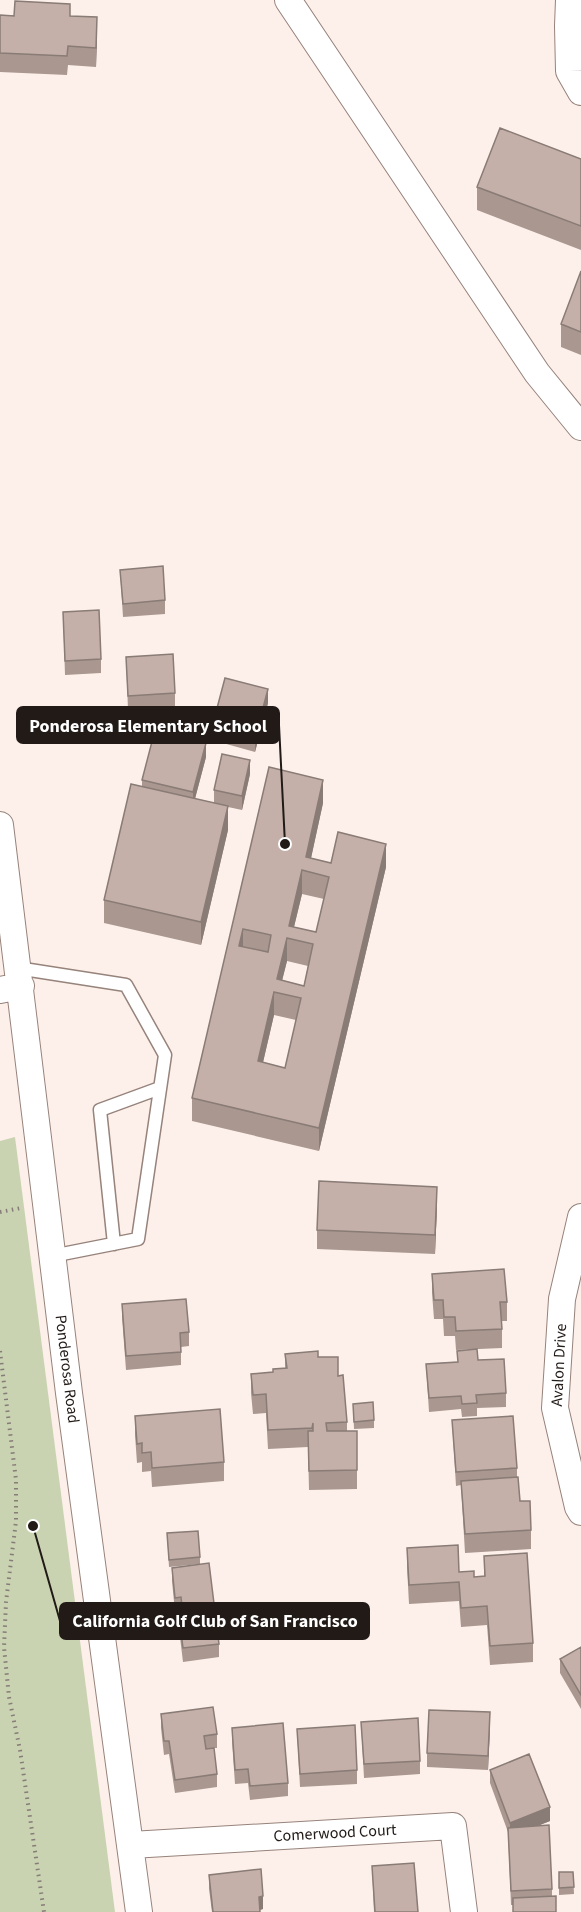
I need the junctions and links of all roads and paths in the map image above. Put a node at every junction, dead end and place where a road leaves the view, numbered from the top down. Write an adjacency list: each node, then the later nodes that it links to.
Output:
1 (288, 0): 4 (street)
2 (569, 0): 3 (street)
3 (581, 92)
4 (581, 427)
5 (0, 825): 6 (street, Ponderosa Road)
6 (13, 981): 7 (lane); 10 (street, Ponderosa Road)
7 (160, 1088): 9 (lane); 9 (lane)
8 (581, 1217): 11 (street, Avalon Drive)
9 (114, 1244): 10 (lane)
10 (52, 1256): 14 (street, Ponderosa Road)
11 (572, 1298): 13 (street, Avalon Drive)
12 (0, 1352): 15 (path)
13 (581, 1512)
14 (130, 1845): 16 (street, Ponderosa Road); 17 (street, Comerwood Court)
15 (44, 1912)
16 (139, 1912)
17 (464, 1912)

